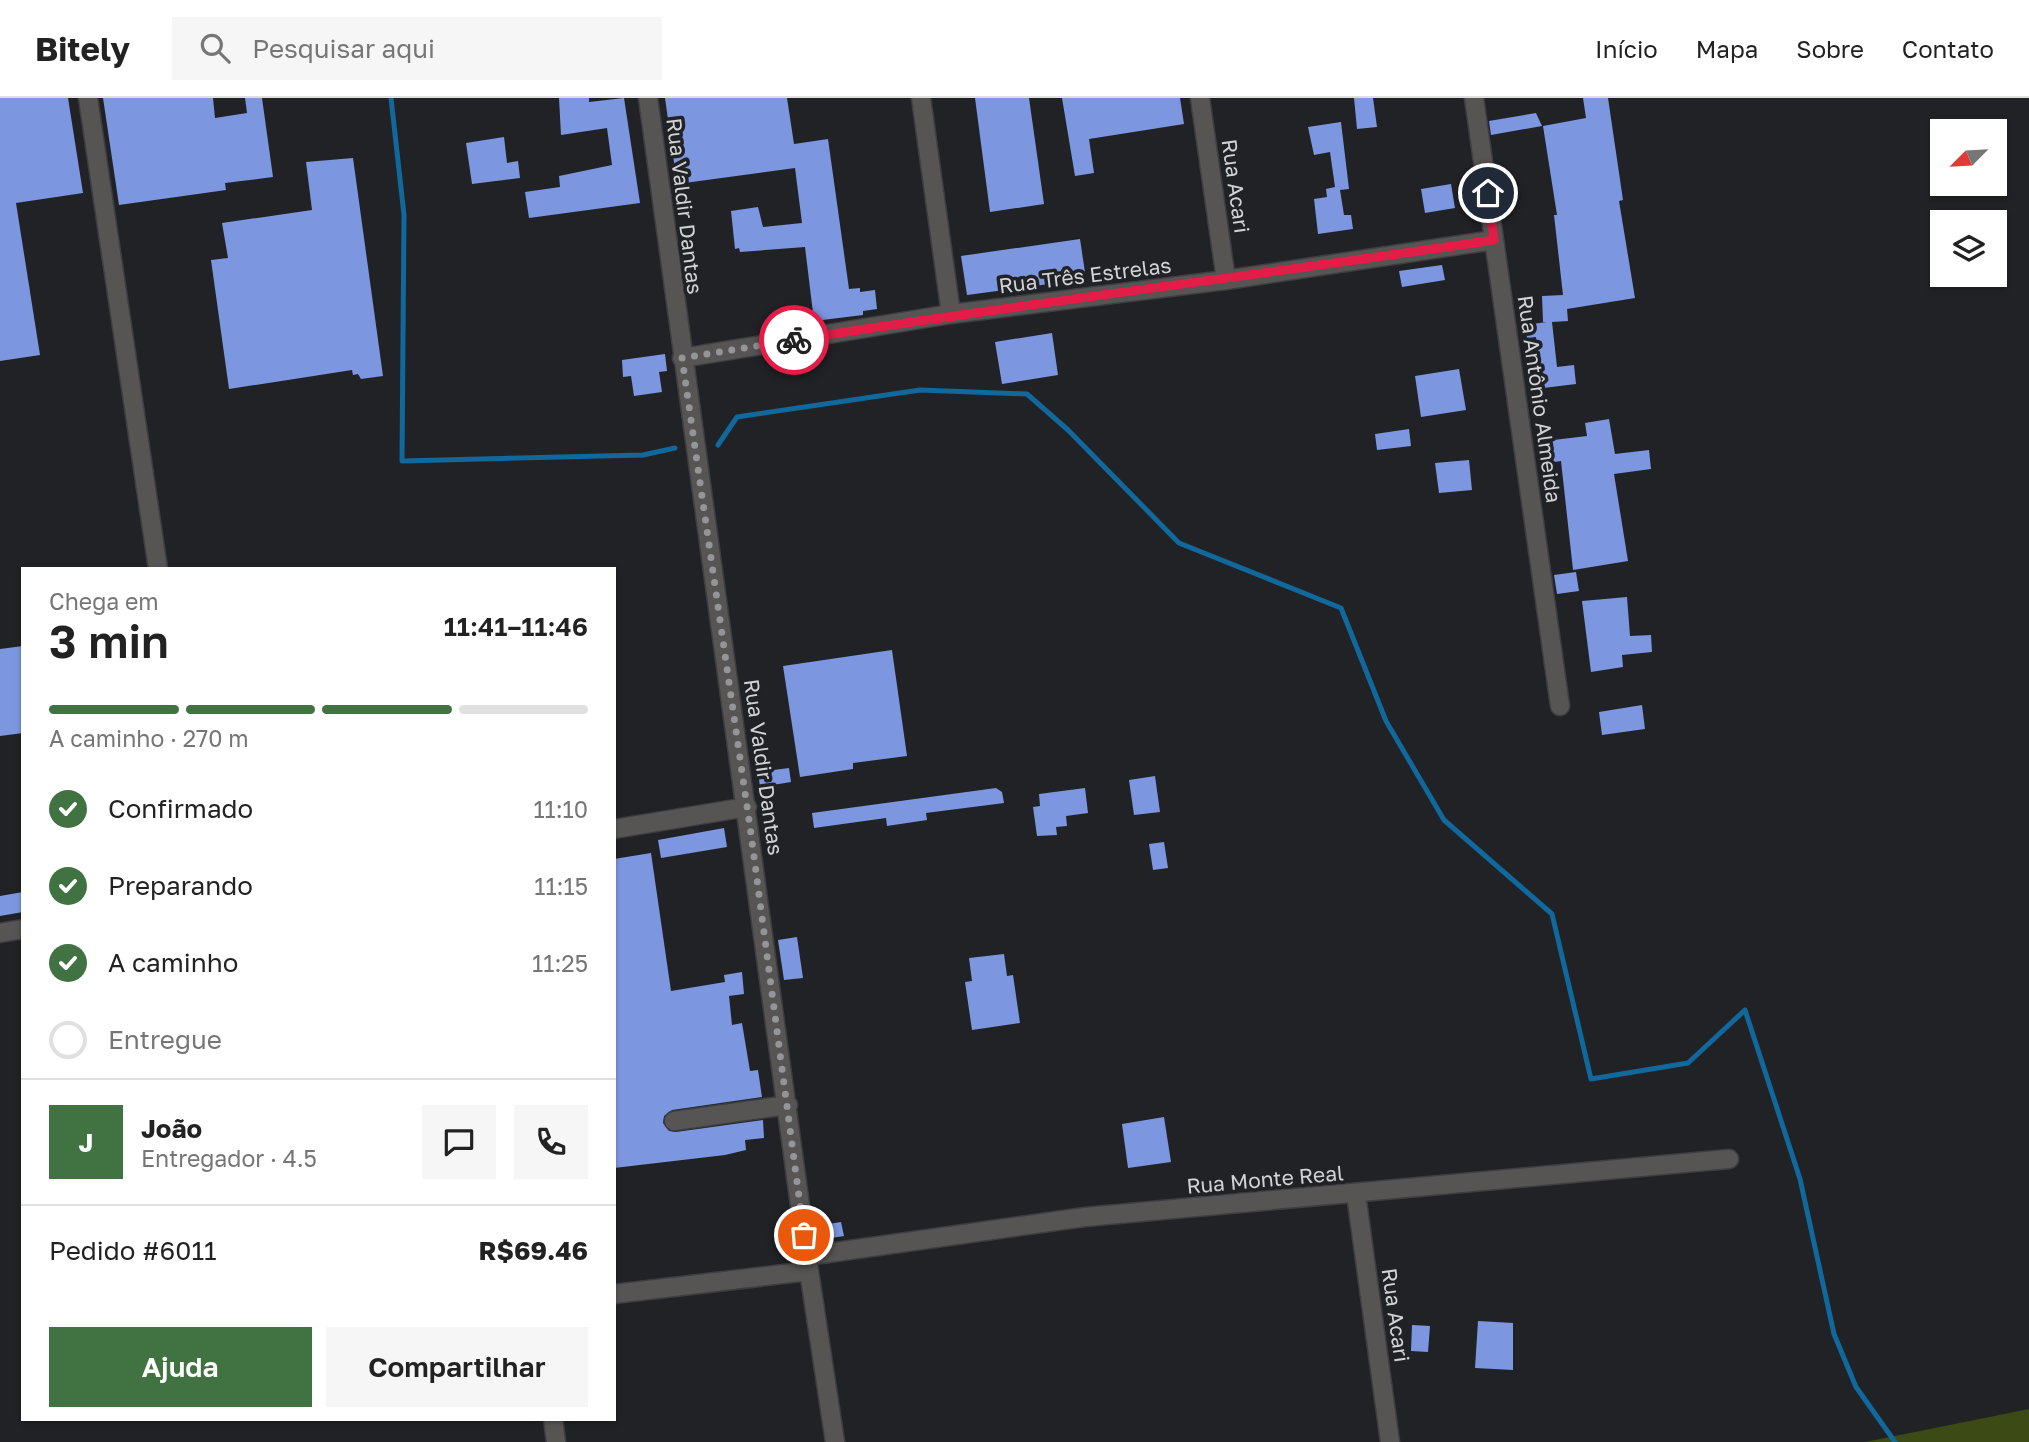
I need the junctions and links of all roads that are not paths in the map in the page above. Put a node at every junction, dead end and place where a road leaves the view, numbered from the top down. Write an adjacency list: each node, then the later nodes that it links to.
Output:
1 (88, 98): 10 (street)
2 (648, 98): 9 (street, Rua Valdir Dantas)
3 (922, 98): 8 (street)
4 (1200, 98): 7 (street, Rua Acari)
5 (1474, 98): 6 (street, Rua Antônio Almeida)
6 (1494, 240): 7 (street, Rua Três Estrelas); 11 (street, Rua Antônio Almeida)
7 (1226, 280): 8 (street, Rua Três Estrelas)
8 (951, 314): 9 (street, Rua Três Estrelas)
9 (682, 358): 12 (street, Rua Valdir Dantas)
10 (158, 567)
11 (1560, 706)
12 (747, 807): 13 (street); 16 (street, Rua Valdir Dantas)
13 (616, 829)
14 (21, 929): 15 (street)
15 (0, 933)
16 (788, 1105): 17 (street); 20 (street, Rua Valdir Dantas)
17 (674, 1121)
18 (1729, 1159): 19 (street, Rua Monte Real)
19 (1356, 1194): 20 (street, Rua Monte Real); 25 (street, Rua Acari)
20 (808, 1264): 21 (street, Rua Monte Real); 24 (street, Rua Valdir Dantas)
21 (616, 1294)
22 (553, 1421): 23 (street)
23 (556, 1442)
24 (835, 1442)
25 (1390, 1442)

